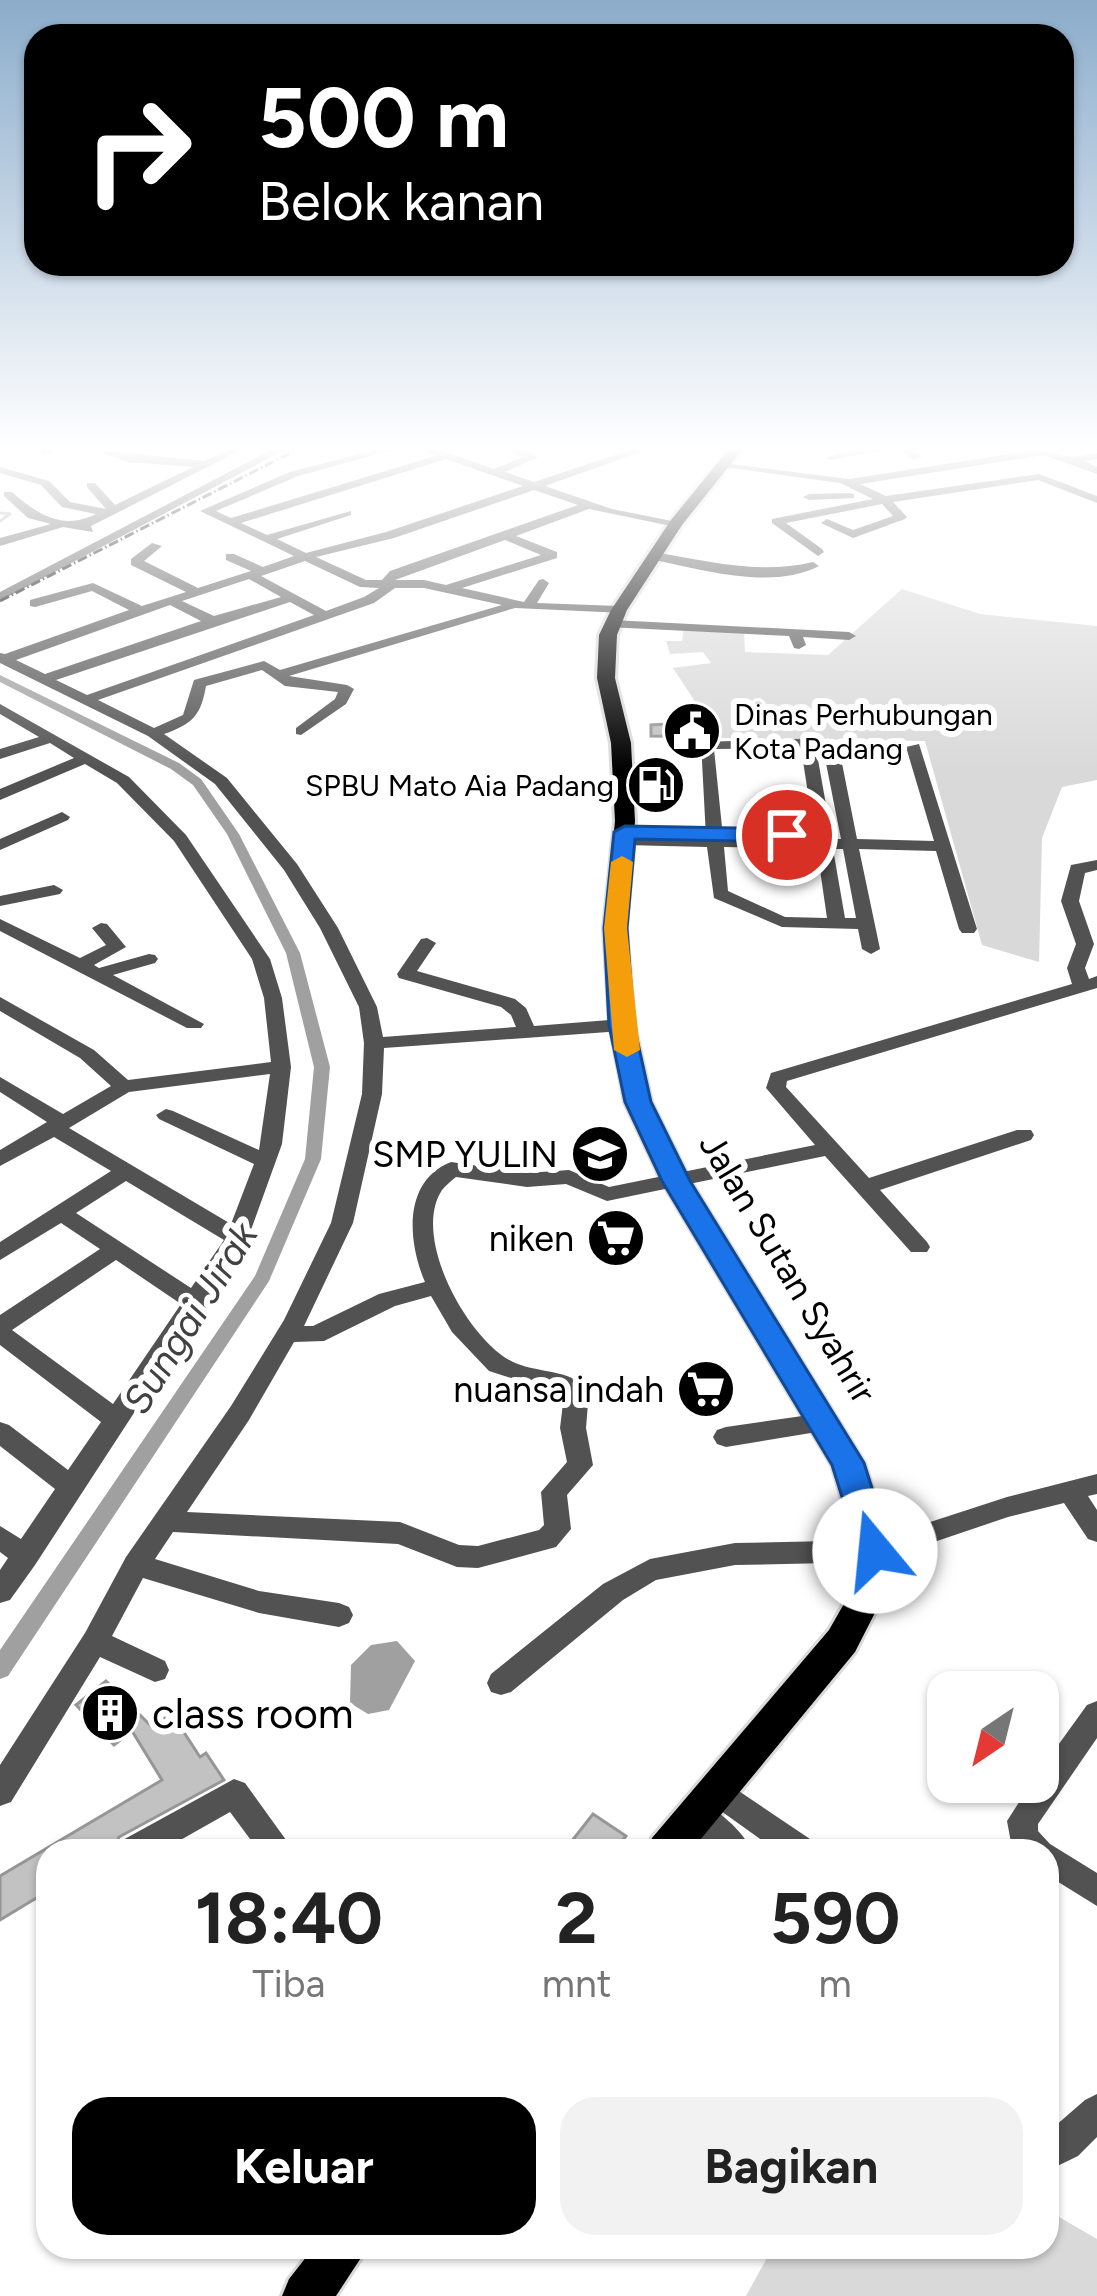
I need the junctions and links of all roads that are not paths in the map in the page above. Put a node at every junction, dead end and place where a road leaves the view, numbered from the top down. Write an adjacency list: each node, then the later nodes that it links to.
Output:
1 (78, 557): 16 (street)
2 (97, 557): 24 (street)
3 (146, 557): 15 (street)
4 (230, 557): 11 (street)
5 (312, 557): 11 (street); 13 (street)
6 (443, 557): 13 (street)
7 (553, 557): 14 (street)
8 (653, 557): 23 (main road)
9 (686, 557): 10 (street)
10 (814, 557)
11 (258, 574): 15 (street); 17 (street)
12 (543, 583): 19 (street)
13 (390, 586): 14 (street); 22 (street)
14 (449, 589): 19 (street)
15 (199, 593): 18 (street)
16 (0, 597)
17 (290, 598): 22 (street); 26 (street)
18 (171, 602): 20 (street); 26 (street)
19 (522, 606): 23 (street); 30 (street)
20 (141, 610): 21 (street); 27 (street)
21 (50, 612)
22 (326, 616): 32 (street)
23 (616, 617): 28 (street); 43 (main road, Jalan Sutan Syahrir)
24 (0, 620)
25 (66, 621): 27 (street)
26 (213, 621): 31 (street)
27 (82, 630): 29 (street)
28 (849, 636)
29 (3, 662): 32 (street)
30 (278, 675): 34 (street); 35 (street)
31 (50, 677)
32 (85, 700): 34 (street)
33 (0, 708): 36 (street)
34 (149, 731): 66 (street)
35 (301, 731)
36 (52, 738): 39 (street); 40 (street)
37 (808, 743): 44 (street); 45 (street); 46 (street)
38 (914, 747): 47 (street)
39 (0, 754)
40 (88, 757): 41 (street); 67 (street)
41 (2, 792)
42 (62, 817): 48 (street)
43 (624, 836): 44 (street); 64 (main road, Jalan Sutan Syahrir)
44 (715, 838): 45 (street); 52 (street)
45 (824, 840): 46 (street); 52 (street)
46 (849, 840): 47 (street); 54 (street)
47 (941, 842): 56 (street)
48 (0, 845)
49 (1097, 865): 61 (street)
50 (54, 890): 51 (street)
51 (0, 902)
52 (837, 923): 54 (street)
53 (0, 924): 60 (street)
54 (866, 924): 58 (street)
55 (101, 928): 60 (street)
56 (968, 929)
57 (427, 943): 65 (street)
58 (871, 950)
59 (149, 959): 60 (street)
60 (89, 970): 63 (street)
61 (1089, 984): 73 (street)
62 (0, 1004): 69 (street)
63 (194, 1024)
64 (622, 1025): 65 (street); 77 (main road, Jalan Sutan Syahrir)
65 (527, 1031): 66 (street)
66 (374, 1043): 87 (street)
67 (280, 1067): 69 (street); 75 (street)
68 (0, 1083): 71 (street)
69 (124, 1087): 71 (street)
70 (166, 1115): 75 (street)
71 (57, 1124): 74 (street); 76 (street)
72 (1024, 1135): 78 (street)
73 (826, 1149): 77 (street); 78 (street)
74 (0, 1159)
75 (267, 1162): 80 (street)
76 (123, 1173): 79 (street); 80 (street)
77 (676, 1181): 84 (street); 89 (main road, Jalan Sutan Syahrir)
78 (868, 1186): 81 (street)
79 (62, 1213): 82 (street); 83 (street)
80 (237, 1238): 85 (street)
81 (919, 1247)
82 (116, 1249): 85 (street); 86 (street)
83 (0, 1252)
84 (439, 1286): 87 (street); 94 (street)
85 (197, 1303): 88 (street)
86 (0, 1329): 88 (street)
87 (288, 1333): 94 (street)
88 (115, 1419): 92 (street)
89 (823, 1422): 91 (street); 97 (main road, Jalan Sutan Syahrir)
90 (0, 1432): 92 (street)
91 (726, 1437)
92 (72, 1488): 98 (street)
93 (1084, 1488): 95 (street); 97 (street)
94 (166, 1521): 99 (street)
95 (1097, 1531)
96 (0, 1537): 98 (street)
97 (875, 1551): 104 (street); 107 (main road)
98 (25, 1557): 100 (street)
99 (136, 1565): 101 (street); 102 (street)
100 (0, 1592)
101 (339, 1615)
102 (95, 1641): 103 (street); 106 (street)
103 (155, 1670)
104 (501, 1683)
105 (1097, 1714): 113 (street)
106 (0, 1792)
107 (708, 1803): 110 (main road); 111 (street); 112 (street)
108 (154, 1839): 109 (street)
109 (269, 1839)
110 (676, 1839)
111 (729, 1839)
112 (778, 1839)
113 (1027, 1839)
114 (1059, 1865): 115 (street)
115 (1097, 1891)
116 (1097, 2111): 117 (street)
117 (1059, 2146)
118 (335, 2259): 119 (main road)
119 (306, 2296)

